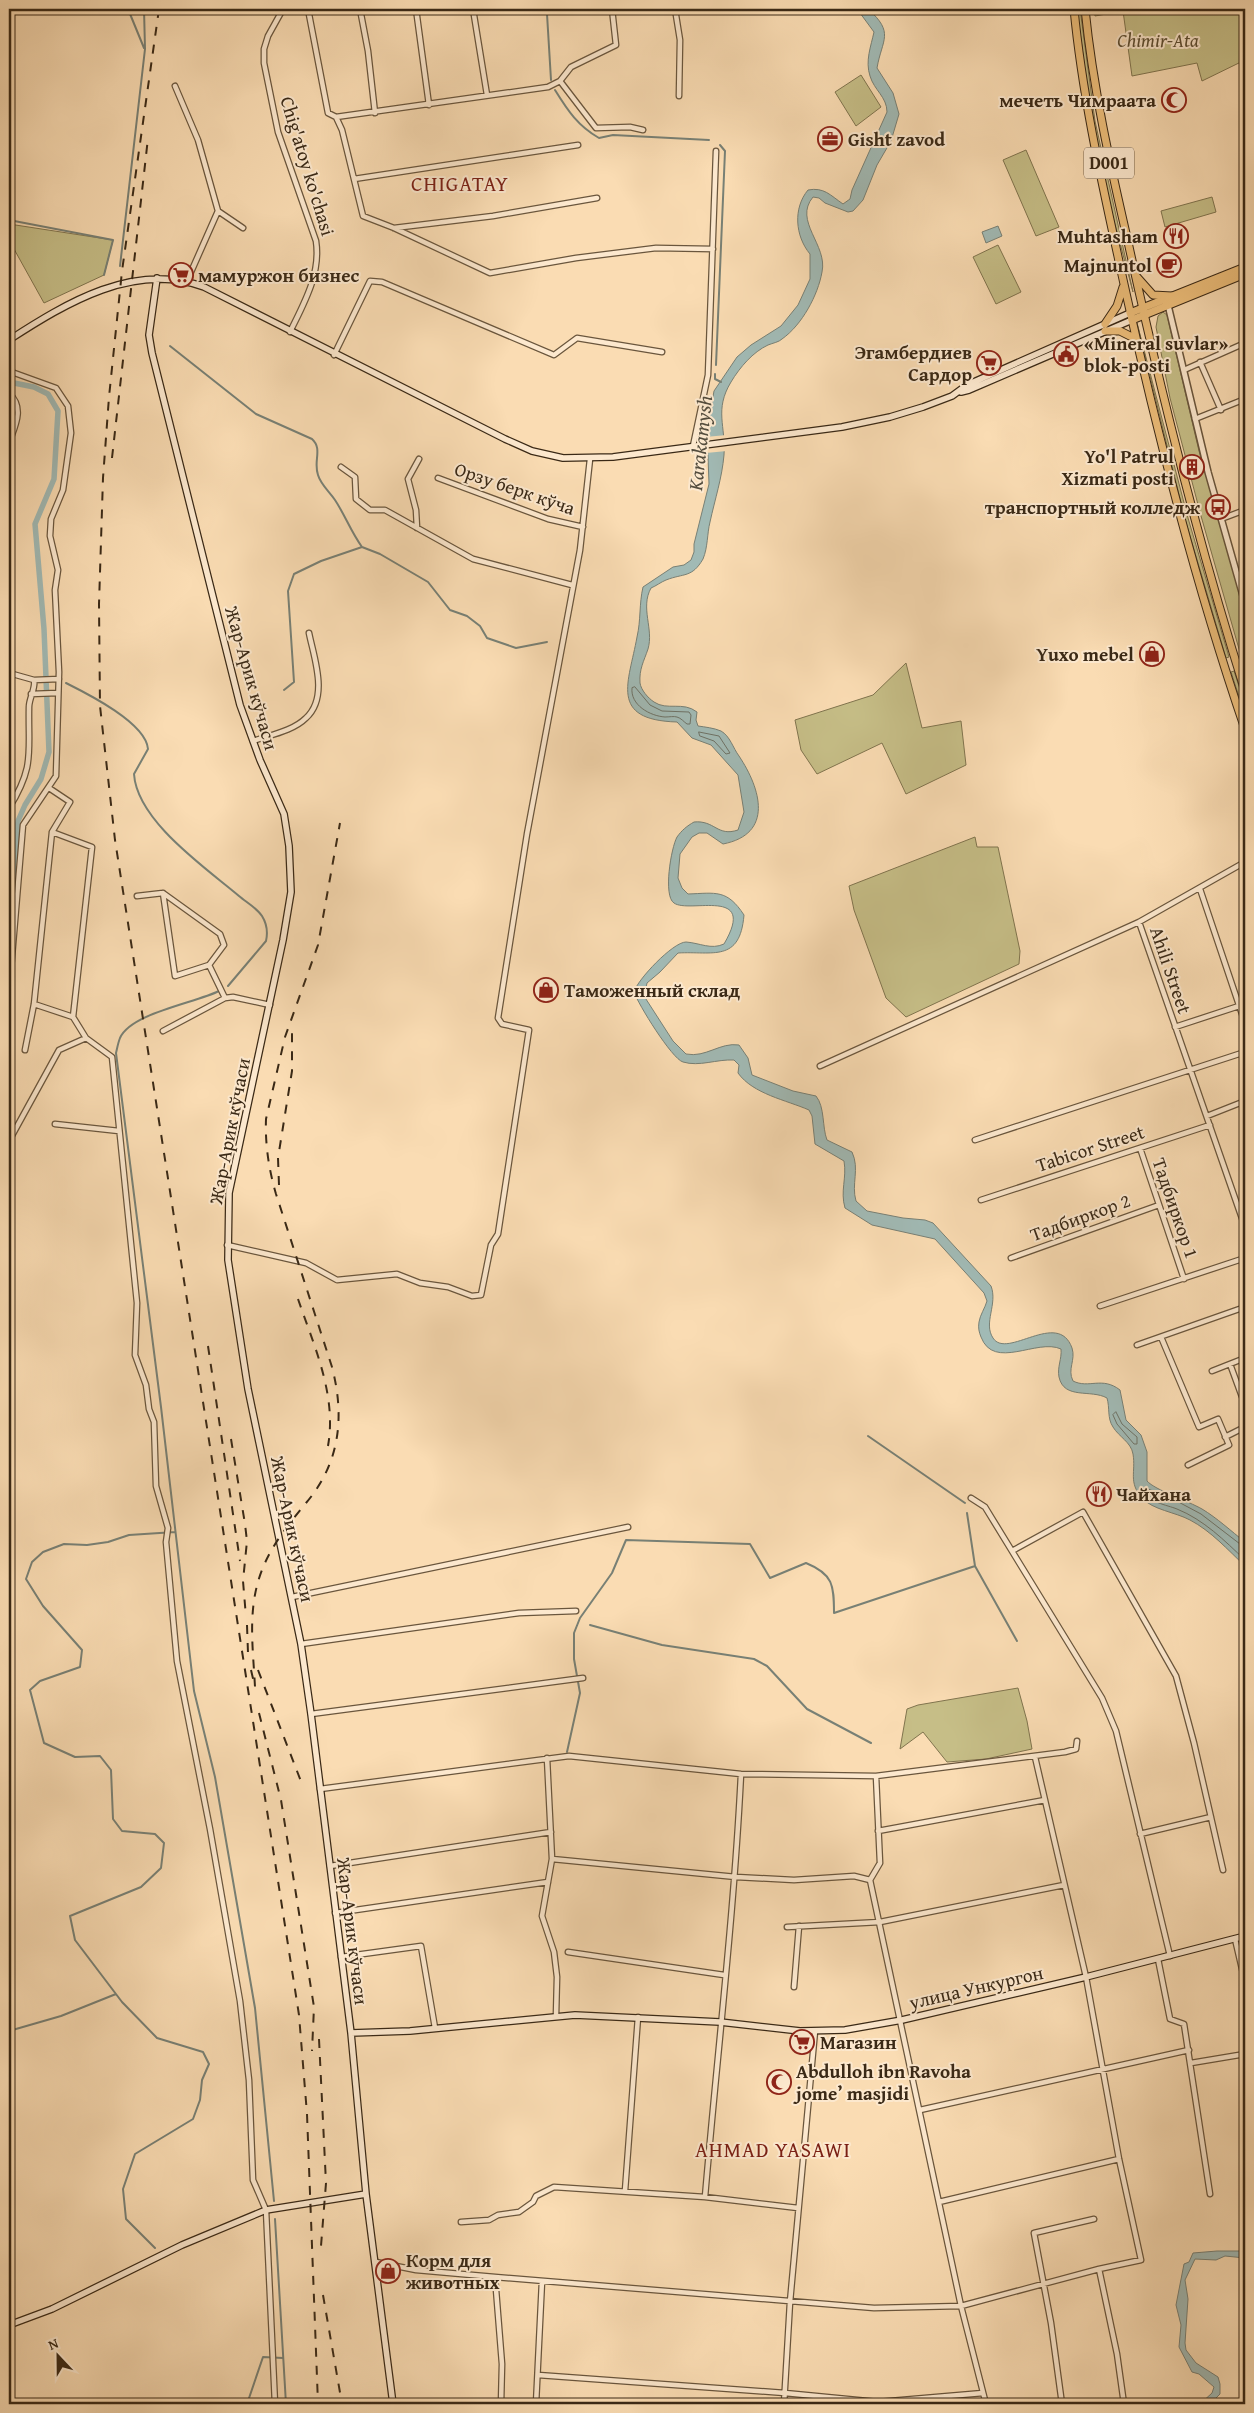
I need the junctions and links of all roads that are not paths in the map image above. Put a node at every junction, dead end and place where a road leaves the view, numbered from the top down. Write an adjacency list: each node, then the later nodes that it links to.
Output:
1 (283, 9): 37 (street, Chig'atoy ko'chasi)
2 (308, 9): 16 (street)
3 (360, 9): 15 (street)
4 (416, 9): 14 (street)
5 (473, 9): 12 (street)
6 (612, 9): 10 (street)
7 (676, 9): 13 (street)
8 (1074, 9): 31 (main road, D001)
9 (1084, 9): 27 (main road, D001)
10 (560, 81): 12 (street); 17 (street)
11 (175, 86): 22 (street)
12 (486, 95): 14 (street)
13 (679, 96)
14 (430, 105): 15 (street)
15 (375, 113): 16 (street)
16 (336, 118): 20 (street)
17 (642, 130)
18 (578, 146): 20 (street)
19 (716, 151): 25 (street)
20 (354, 179): 24 (street)
21 (598, 198): 24 (street)
22 (218, 211): 23 (street); 30 (street)
23 (242, 228)
24 (394, 228): 25 (street)
25 (713, 249): 51 (street)
26 (1245, 267): 32 (main road)
27 (1134, 272): 32 (main road); 34 (main road, D001)
28 (1245, 274): 33 (main road)
29 (157, 278): 30 (main road); 39 (main road); 72 (main road, Жар-Арик кўчаси)
30 (187, 281): 37 (main road)
31 (1124, 284): 35 (main road, D001); 36 (main road)
32 (1172, 296): 34 (main road)
33 (1168, 305): 34 (main road); 44 (street)
34 (1143, 312): 35 (main road); 63 (main road, D001)
35 (1131, 317): 36 (main road); 38 (main road, D001)
36 (1105, 328): 38 (main road); 51 (main road)
37 (290, 332): 42 (main road)
38 (1136, 339): 64 (main road, D001)
39 (9, 340)
40 (1245, 343): 43 (street)
41 (662, 352): 42 (street)
42 (334, 355): 53 (main road)
43 (1200, 362): 44 (street); 48 (street)
44 (1184, 370): 49 (street)
45 (9, 371): 66 (street)
46 (9, 394): 50 (street)
47 (1245, 399): 48 (street)
48 (1221, 410): 49 (street)
49 (1195, 419): 57 (street)
50 (9, 443)
51 (693, 446): 53 (main road)
52 (419, 459): 59 (street)
53 (590, 459): 58 (street)
54 (341, 467): 59 (street)
55 (438, 478): 58 (street, Орзу берк кўча)
56 (1245, 510): 57 (street)
57 (1221, 519): 61 (street)
58 (583, 527): 60 (street)
59 (417, 528): 60 (street)
60 (572, 586): 107 (street)
61 (1245, 603)
62 (309, 632): 72 (street)
63 (1238, 665): 64 (main road); 68 (main road, D001)
64 (1225, 669): 71 (main road, D001)
65 (9, 673): 67 (street)
66 (59, 679): 67 (street); 69 (street)
67 (34, 680): 70 (street)
68 (1245, 691)
69 (58, 693): 70 (street); 73 (street)
70 (31, 694): 74 (street)
71 (1245, 729)
72 (253, 741): 85 (main road, Жар-Арик кўчаси)
73 (50, 788): 75 (street); 82 (street)
74 (9, 808)
75 (52, 832): 84 (street); 87 (street)
76 (1245, 862): 77 (street)
77 (1200, 889): 80 (street); 86 (street)
78 (164, 893): 79 (street); 81 (street); 81 (street)
79 (136, 896)
80 (1139, 922): 89 (street, Ahili Street); 94 (street)
81 (209, 965): 83 (street)
82 (9, 993)
83 (225, 998): 85 (street); 90 (street)
84 (34, 1004): 87 (street); 92 (street)
85 (270, 1005): 107 (main road, Жар-Арик кўчаси)
86 (1239, 1006): 88 (street); 89 (street, Ahili Street)
87 (73, 1017): 91 (street)
88 (1245, 1023)
89 (1175, 1027): 95 (street, Ahili Street)
90 (163, 1031)
91 (86, 1038): 100 (street); 102 (street)
92 (25, 1050)
93 (1245, 1052): 95 (street)
94 (820, 1066)
95 (1191, 1070): 97 (street, Ahili Street); 101 (street)
96 (1245, 1101): 97 (street)
97 (1207, 1116): 99 (street, Ahili Street)
98 (55, 1124): 100 (street)
99 (1210, 1125): 103 (street, Tabicor Street); 106 (street, Ahili Street)
100 (119, 1131): 181 (street)
101 (975, 1140)
102 (9, 1141)
103 (1140, 1148): 104 (street, Tabicor Street); 105 (street, Тадбиркор 1)
104 (980, 1200)
105 (1159, 1205): 108 (street, Тадбиркор 2); 110 (street, Тадбиркор 1)
106 (1245, 1227)
107 (227, 1245): 125 (main road, Жар-Арик кўчаси)
108 (1011, 1258)
109 (1245, 1258): 110 (street)
110 (1184, 1279): 111 (street)
111 (1100, 1306)
112 (1245, 1308): 113 (street)
113 (1161, 1337): 114 (street); 120 (street)
114 (1138, 1345)
115 (1245, 1358): 116 (street)
116 (1230, 1364): 117 (street); 118 (street)
117 (1212, 1370)
118 (1245, 1405)
119 (1245, 1427): 120 (street)
120 (1226, 1437): 121 (street)
121 (1188, 1465)
122 (970, 1498): 124 (street)
123 (628, 1527): 125 (street)
124 (1012, 1551): 137 (street); 140 (street)
125 (292, 1597): 127 (main road, Жар-Арик кўчаси)
126 (576, 1611): 127 (street)
127 (301, 1644): 129 (main road, Жар-Арик кўчаси)
128 (582, 1678): 129 (street)
129 (311, 1714): 135 (main road, Жар-Арик кўчаси)
130 (1077, 1741): 131 (street)
131 (1035, 1757): 134 (street); 136 (street)
132 (547, 1758): 133 (street); 135 (street); 139 (street)
133 (741, 1774): 134 (street); 144 (street)
134 (876, 1776): 138 (street)
135 (320, 1789): 142 (main road, Жар-Арик кўчаси)
136 (1045, 1800): 138 (street); 147 (street)
137 (1211, 1817): 140 (street); 143 (street)
138 (878, 1831): 145 (street)
139 (551, 1832): 141 (street); 142 (street)
140 (1140, 1834): 155 (street)
141 (552, 1859): 144 (street); 146 (street)
142 (330, 1866): 148 (main road, Жар-Арик кўчаси)
143 (1224, 1870)
144 (736, 1877): 145 (street); 158 (street)
145 (870, 1880): 149 (street)
146 (548, 1882): 148 (street); 162 (street)
147 (1064, 1885): 149 (street); 159 (street)
148 (335, 1913): 156 (main road, Жар-Арик кўчаси)
149 (880, 1922): 150 (street); 164 (street)
150 (799, 1926): 151 (street); 161 (street)
151 (787, 1927)
152 (1245, 1936): 153 (main road, улица Ункургон)
153 (1235, 1939): 155 (main road, улица Ункургон); 160 (street)
154 (568, 1952): 158 (street)
155 (1170, 1956): 157 (main road, улица Ункургон)
156 (341, 1957): 166 (street); 168 (main road, Жар-Арик кўчаси)
157 (1158, 1959): 159 (main road, улица Ункургон); 169 (street)
158 (724, 1975): 165 (street)
159 (1086, 1977): 164 (main road, улица Ункургон); 172 (street)
160 (1245, 1982)
161 (794, 1986)
162 (556, 2016): 163 (main road, улица Ункургон); 166 (main road, улица Ункургон)
163 (638, 2017): 165 (main road, улица Ункургон); 175 (street)
164 (902, 2020): 167 (main road, улица Ункургон); 173 (street)
165 (720, 2022): 167 (main road, улица Ункургон); 178 (street)
166 (435, 2028): 168 (main road, улица Ункургон)
167 (815, 2032): 180 (street)
168 (351, 2033): 176 (main road, Жар-Арик кўчаси)
169 (1189, 2050): 171 (street); 172 (street)
170 (1245, 2054): 171 (street)
171 (1191, 2063): 177 (street)
172 (1102, 2068): 173 (street); 174 (street)
173 (920, 2110): 179 (street)
174 (1119, 2159): 179 (street); 185 (street)
175 (625, 2191): 178 (street); 183 (street)
176 (366, 2194): 181 (main road); 184 (main road, Жар-Арик кўчаси)
177 (1210, 2194)
178 (704, 2197): 180 (street)
179 (939, 2202): 190 (street)
180 (798, 2208): 189 (street)
181 (266, 2210): 191 (main road); 195 (street)
182 (1094, 2219): 188 (street)
183 (461, 2222)
184 (376, 2262): 186 (street); 196 (main road, Жар-Арик кўчаси)
185 (1099, 2269): 188 (street); 202 (street)
186 (495, 2278): 187 (street); 197 (street)
187 (542, 2281): 189 (street); 192 (street)
188 (1044, 2283): 190 (street); 201 (street)
189 (790, 2302): 190 (street); 193 (street)
190 (961, 2306): 194 (street)
191 (9, 2325)
192 (538, 2376): 193 (street); 198 (street)
193 (785, 2393): 194 (street); 199 (street)
194 (984, 2394): 200 (street)
195 (275, 2404)
196 (393, 2404)
197 (501, 2404)
198 (536, 2404)
199 (784, 2404)
200 (986, 2404)
201 (1062, 2404)
202 (1124, 2404)

